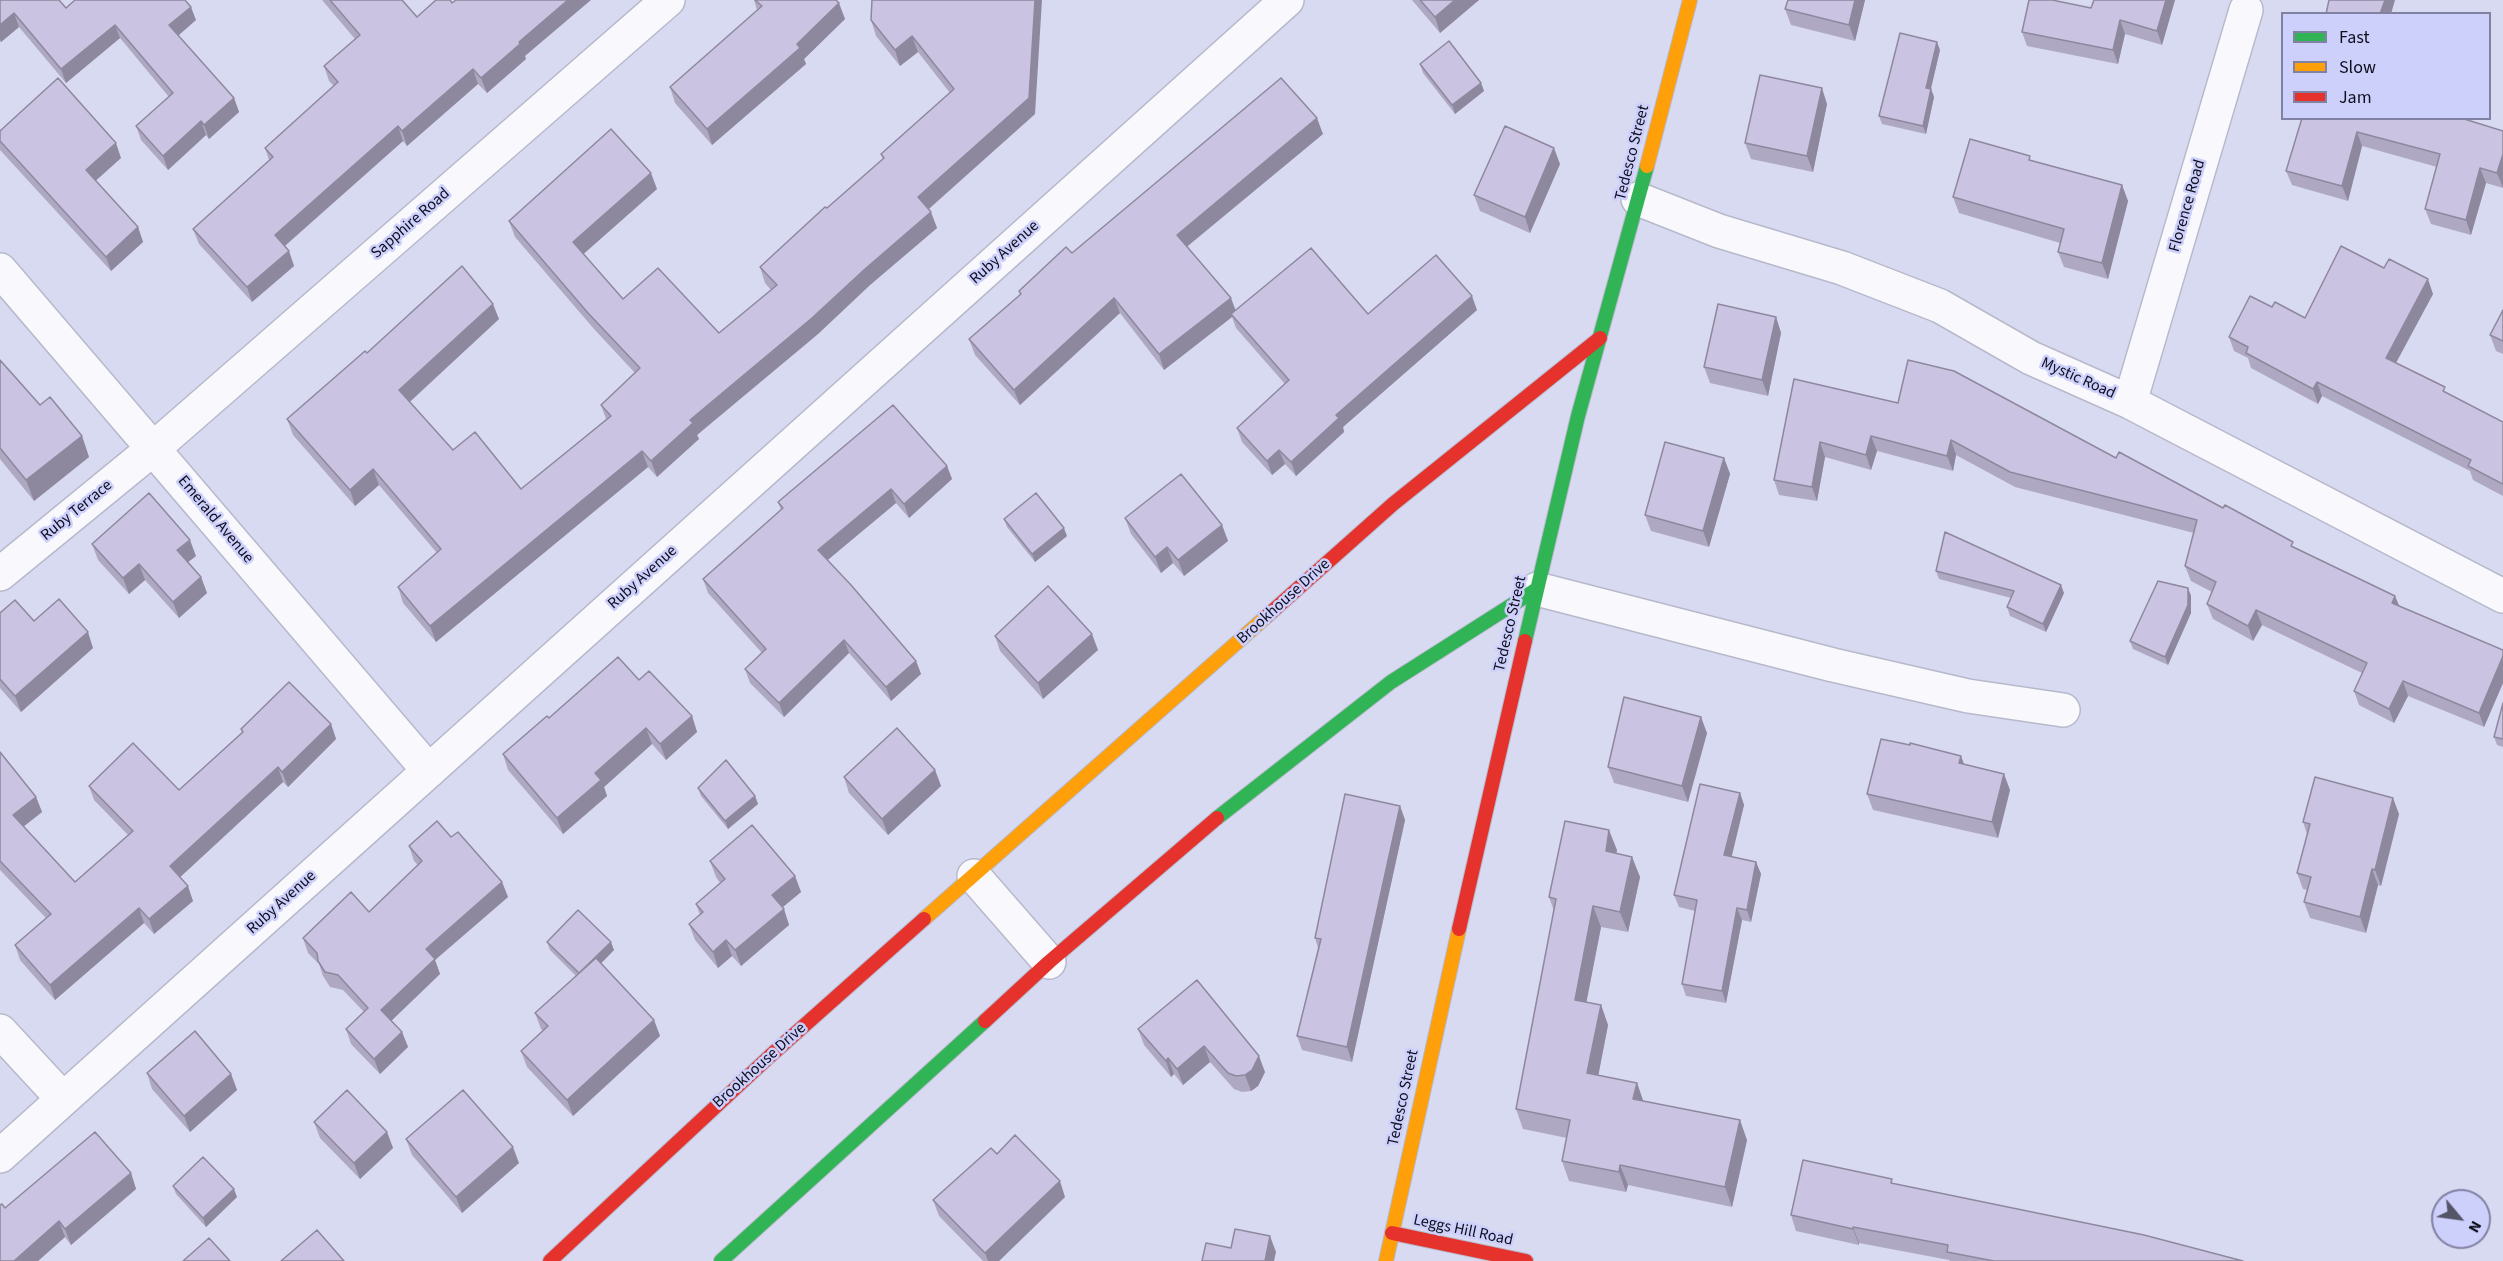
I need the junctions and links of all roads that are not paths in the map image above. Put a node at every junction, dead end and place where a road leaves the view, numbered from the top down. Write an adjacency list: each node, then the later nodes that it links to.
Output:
1 (668, 0): 9 (street, Sapphire Road)
2 (1287, 0): 14 (street, Ruby Avenue)
3 (1690, 0): 5 (main road, Tedesco Street)
4 (2246, 10): 8 (street, Florence Road)
5 (1638, 199): 7 (main road, Tedesco Street); 8 (street, Mystic Road)
6 (0, 270): 9 (street, Emerald Avenue)
7 (1600, 338): 11 (main road, Tedesco Street); 15 (main road, Brookhouse Drive)
8 (2130, 402): 12 (street, Mystic Road)
9 (154, 448): 10 (street, Ruby Terrace); 14 (street, Emerald Avenue)
10 (0, 574)
11 (1537, 589): 13 (street); 16 (main road); 20 (main road, Tedesco Street)
12 (2503, 596)
13 (2063, 710)
14 (429, 771): 18 (street, Ruby Avenue)
15 (974, 876): 16 (street); 21 (main road, Brookhouse Drive)
16 (1049, 962): 22 (main road)
17 (0, 1030): 18 (street)
18 (63, 1099): 19 (street, Ruby Avenue)
19 (0, 1156)
20 (1392, 1233): 23 (main road, Tedesco Street); 24 (main road, Leggs Hill Road)
21 (550, 1261)
22 (721, 1261)
23 (1386, 1261)
24 (1526, 1261)

